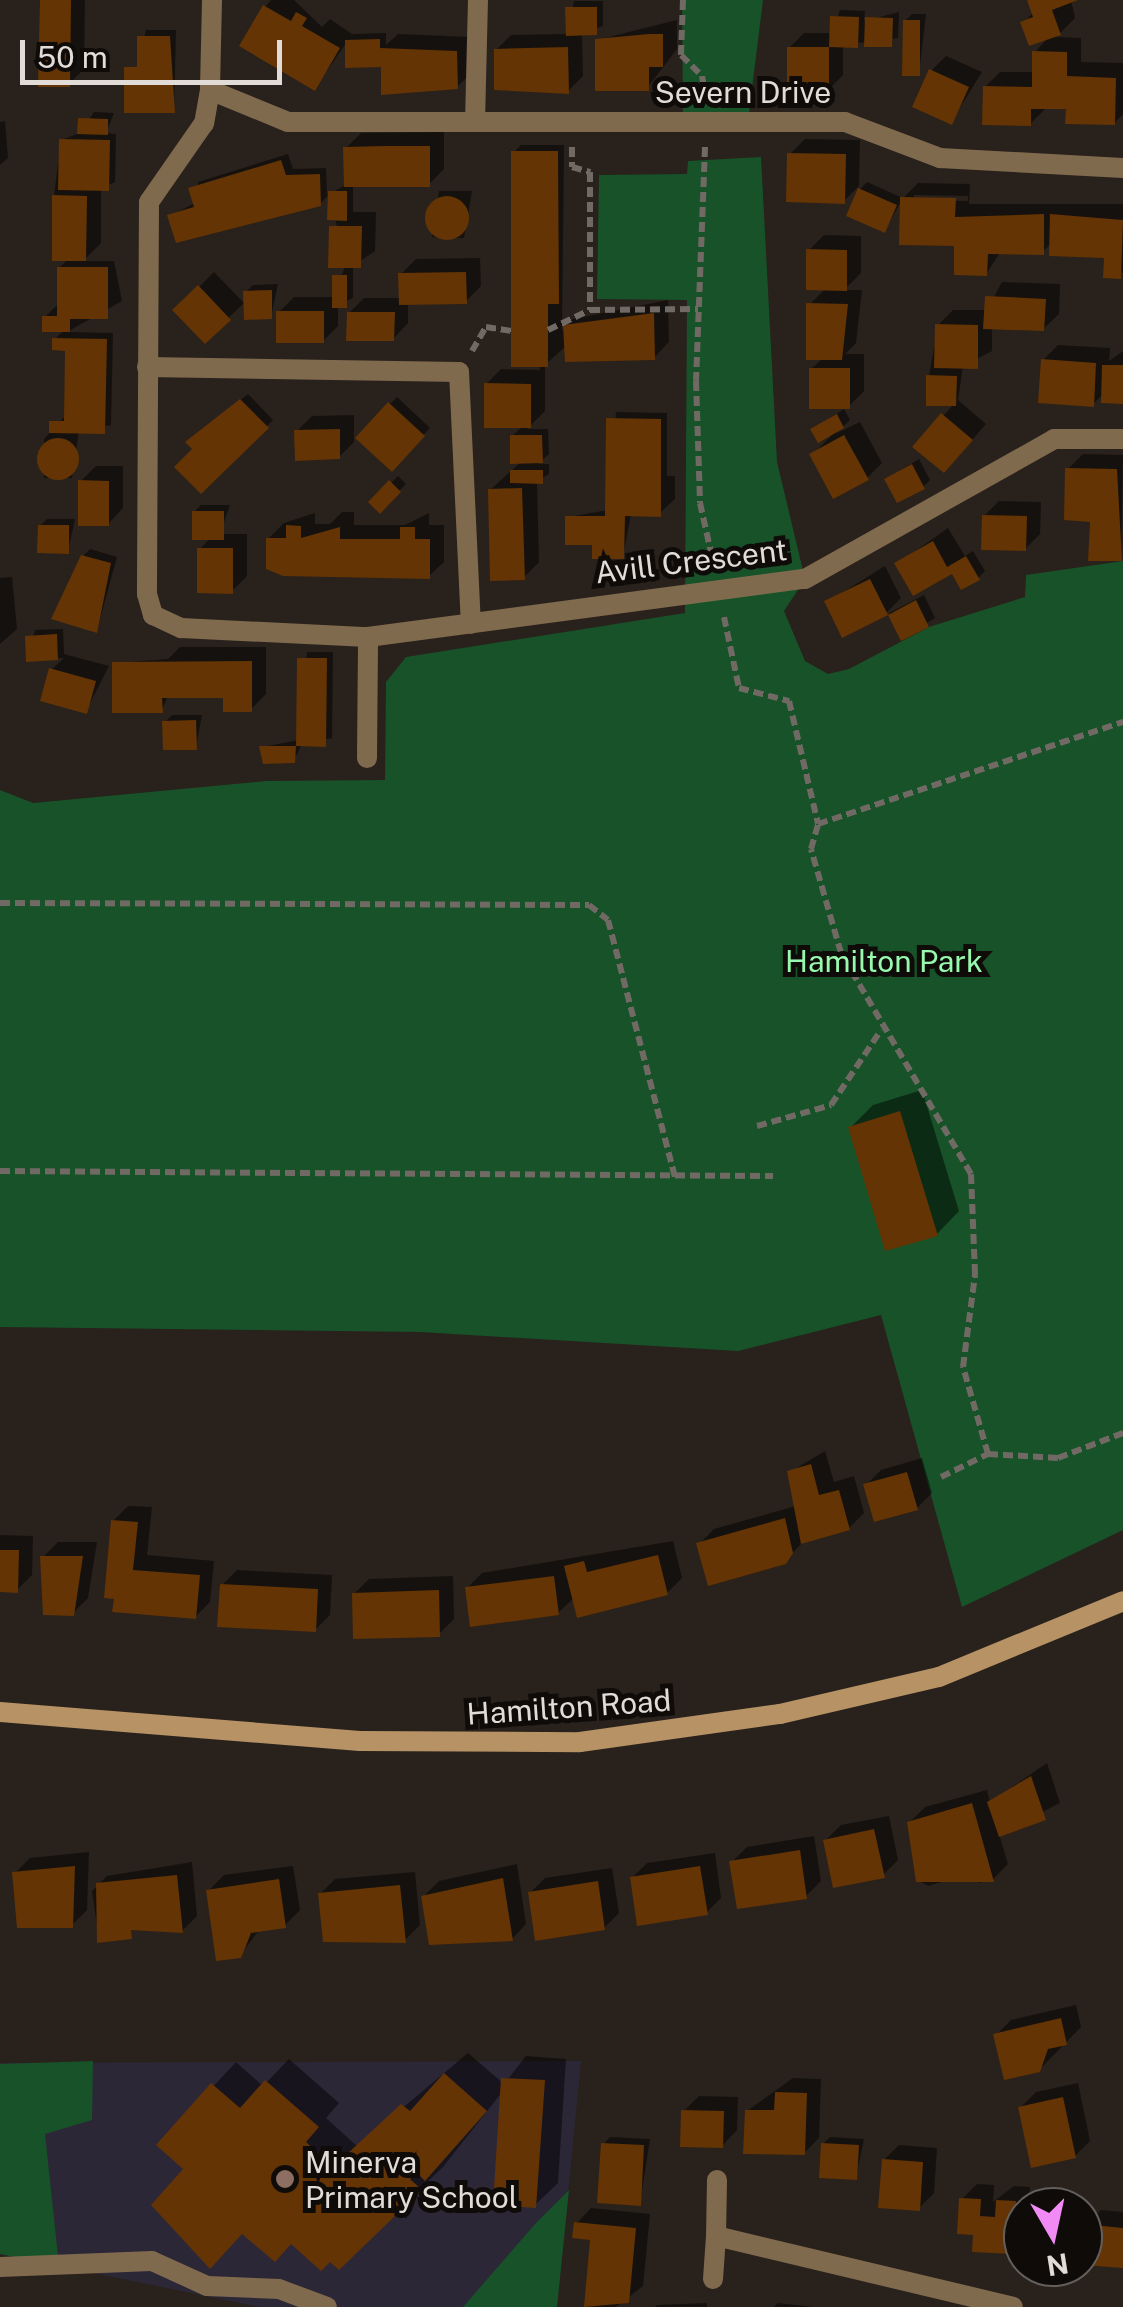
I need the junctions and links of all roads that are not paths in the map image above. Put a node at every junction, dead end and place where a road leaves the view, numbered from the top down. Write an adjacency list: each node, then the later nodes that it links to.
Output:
1 (212, 0): 3 (street)
2 (478, 0): 4 (street)
3 (210, 90): 4 (street, Severn Drive); 6 (street, Avill Crescent)
4 (475, 122): 5 (street, Severn Drive)
5 (1123, 168)
6 (146, 367): 8 (street); 9 (street, Avill Crescent)
7 (1123, 439): 8 (street, Avill Crescent)
8 (471, 624): 9 (street, Avill Crescent)
9 (368, 637): 10 (street)
10 (366, 758)
11 (1123, 1602): 12 (street, Hamilton Road)
12 (0, 1712)
13 (718, 2180): 14 (street)
14 (716, 2236): 16 (street); 18 (street)
15 (0, 2266): 17 (street)
16 (713, 2279)
17 (327, 2307)
18 (1012, 2307)

